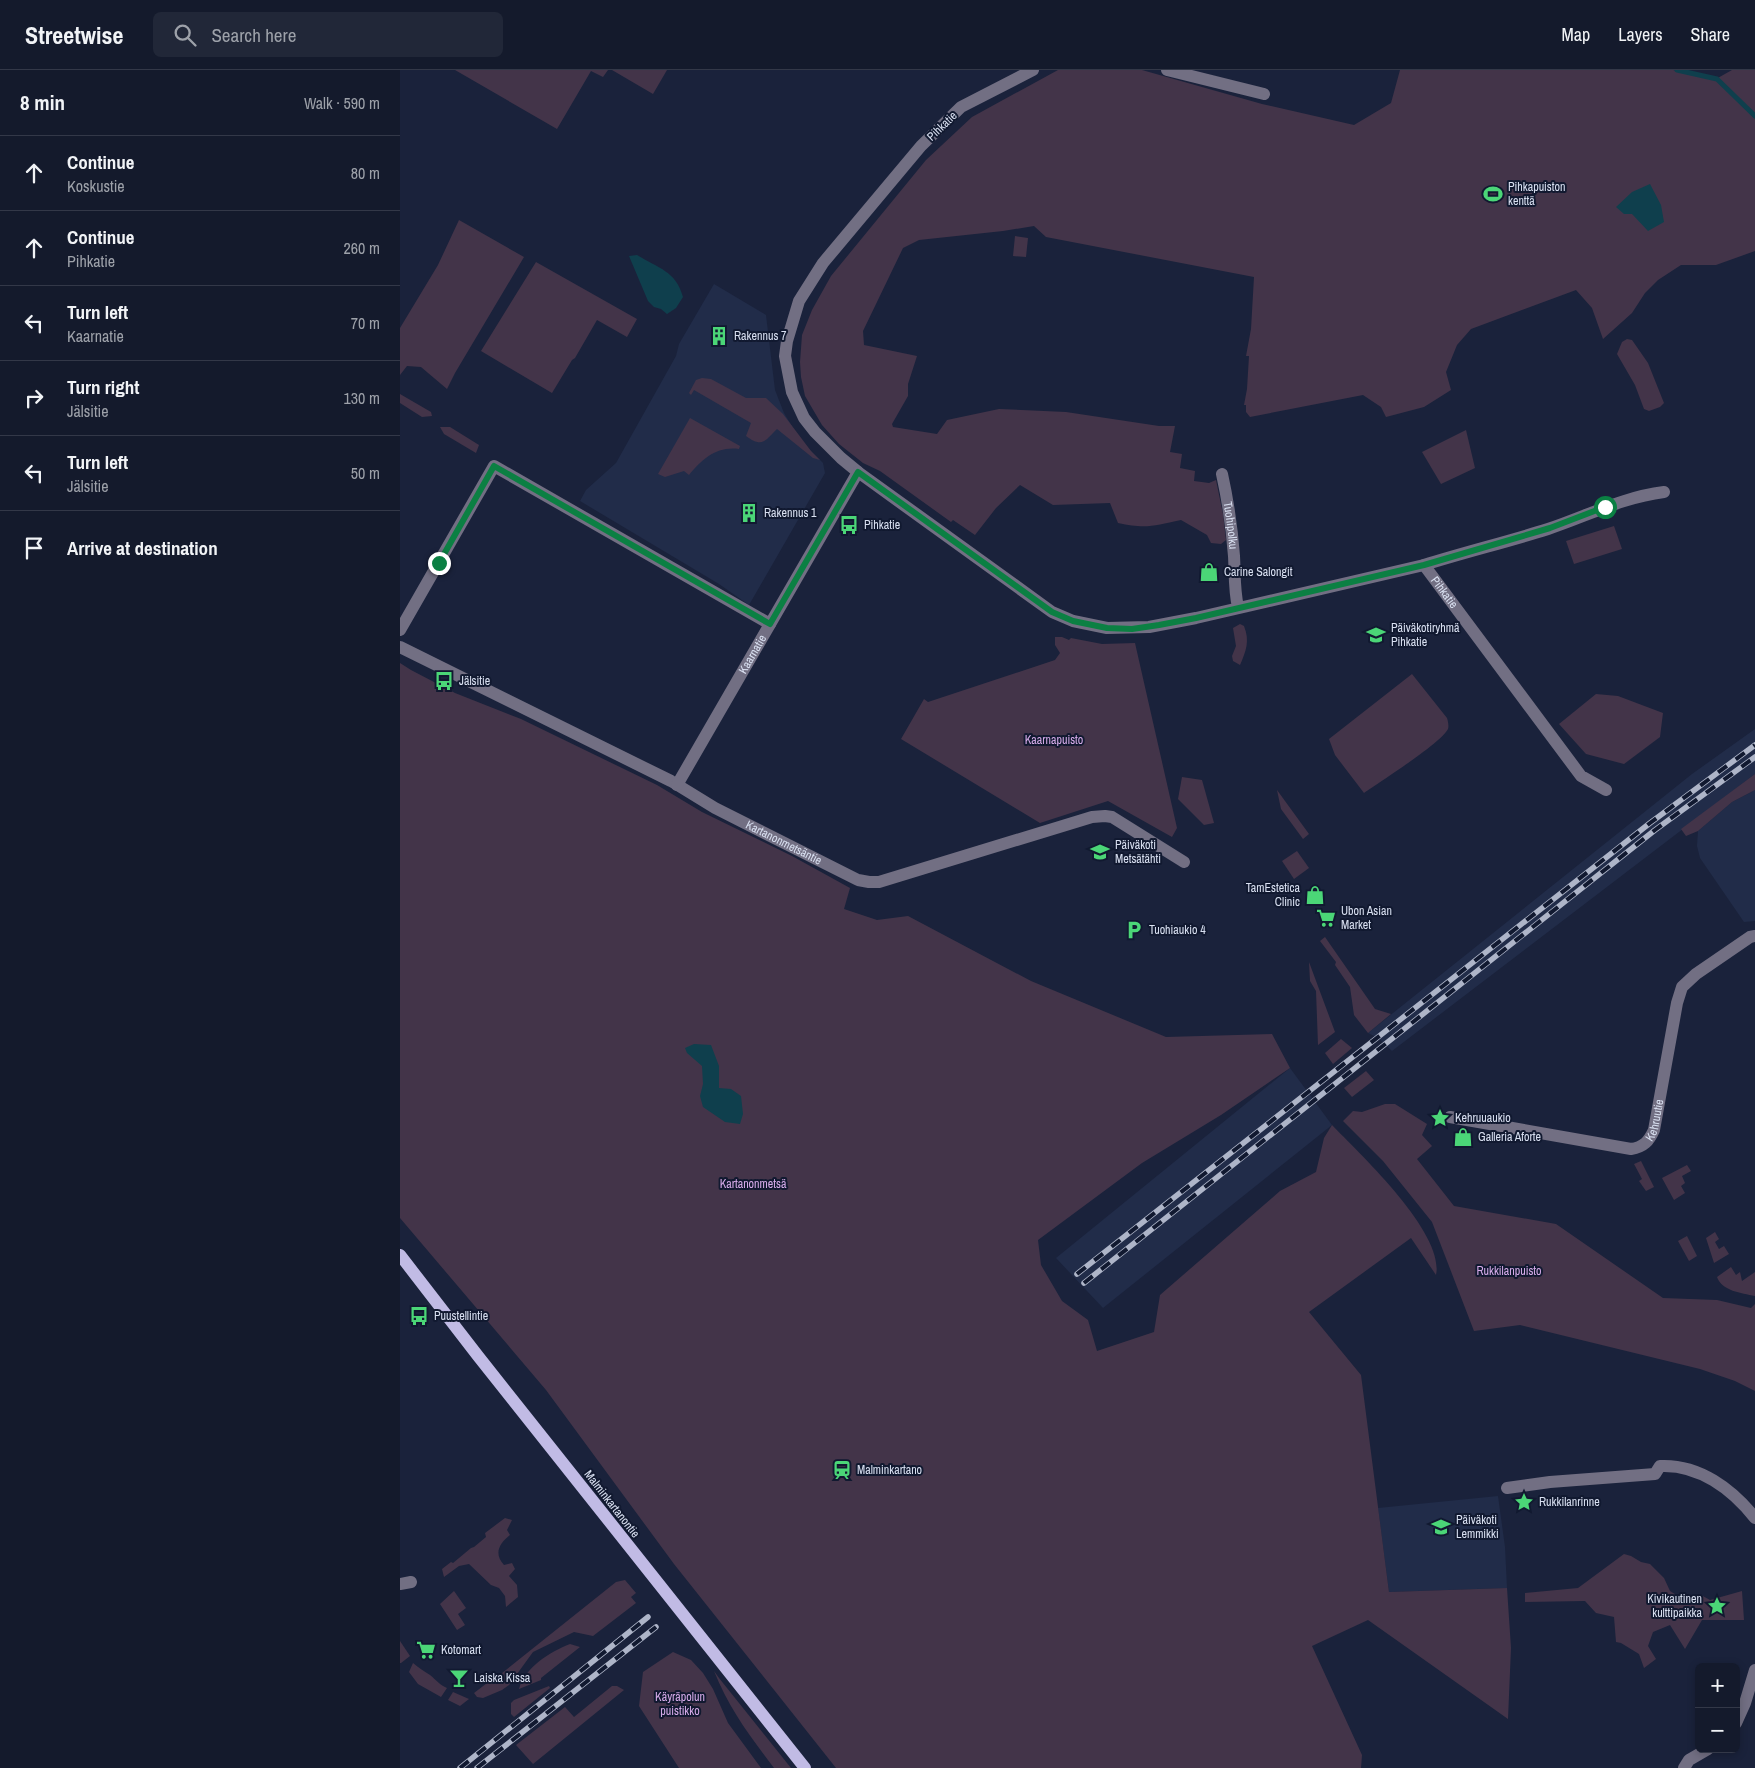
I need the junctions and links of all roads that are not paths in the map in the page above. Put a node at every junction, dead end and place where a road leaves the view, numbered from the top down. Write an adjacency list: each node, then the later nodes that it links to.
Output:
1 (1033, 70): 4 (street, Pihkatie)
2 (1167, 70): 3 (street)
3 (1264, 94)
4 (858, 472): 8 (street, Pihkatie); 9 (street, Kaarnatie)
5 (1222, 474): 8 (street, Tuohipolku)
6 (1664, 492): 7 (street)
7 (1424, 565): 8 (street, Pihkatie); 13 (street, Pihkatie)
8 (1238, 607)
9 (770, 624): 10 (street); 12 (street, Kaarnatie)
10 (400, 630)
11 (400, 647): 12 (street, Kartanonmetsäntie)
12 (677, 784): 14 (street, Kartanonmetsäntie)
13 (1606, 790)
14 (1184, 862)
15 (1755, 936): 16 (street, Kehruutie)
16 (1450, 1117)
17 (400, 1255): 23 (main road, Malminkartanontie)
18 (1507, 1488): 19 (street)
19 (1755, 1518)
20 (1755, 1670): 21 (street)
21 (1740, 1715)
22 (1701, 1753): 24 (street)
23 (804, 1768)
24 (1684, 1768)

